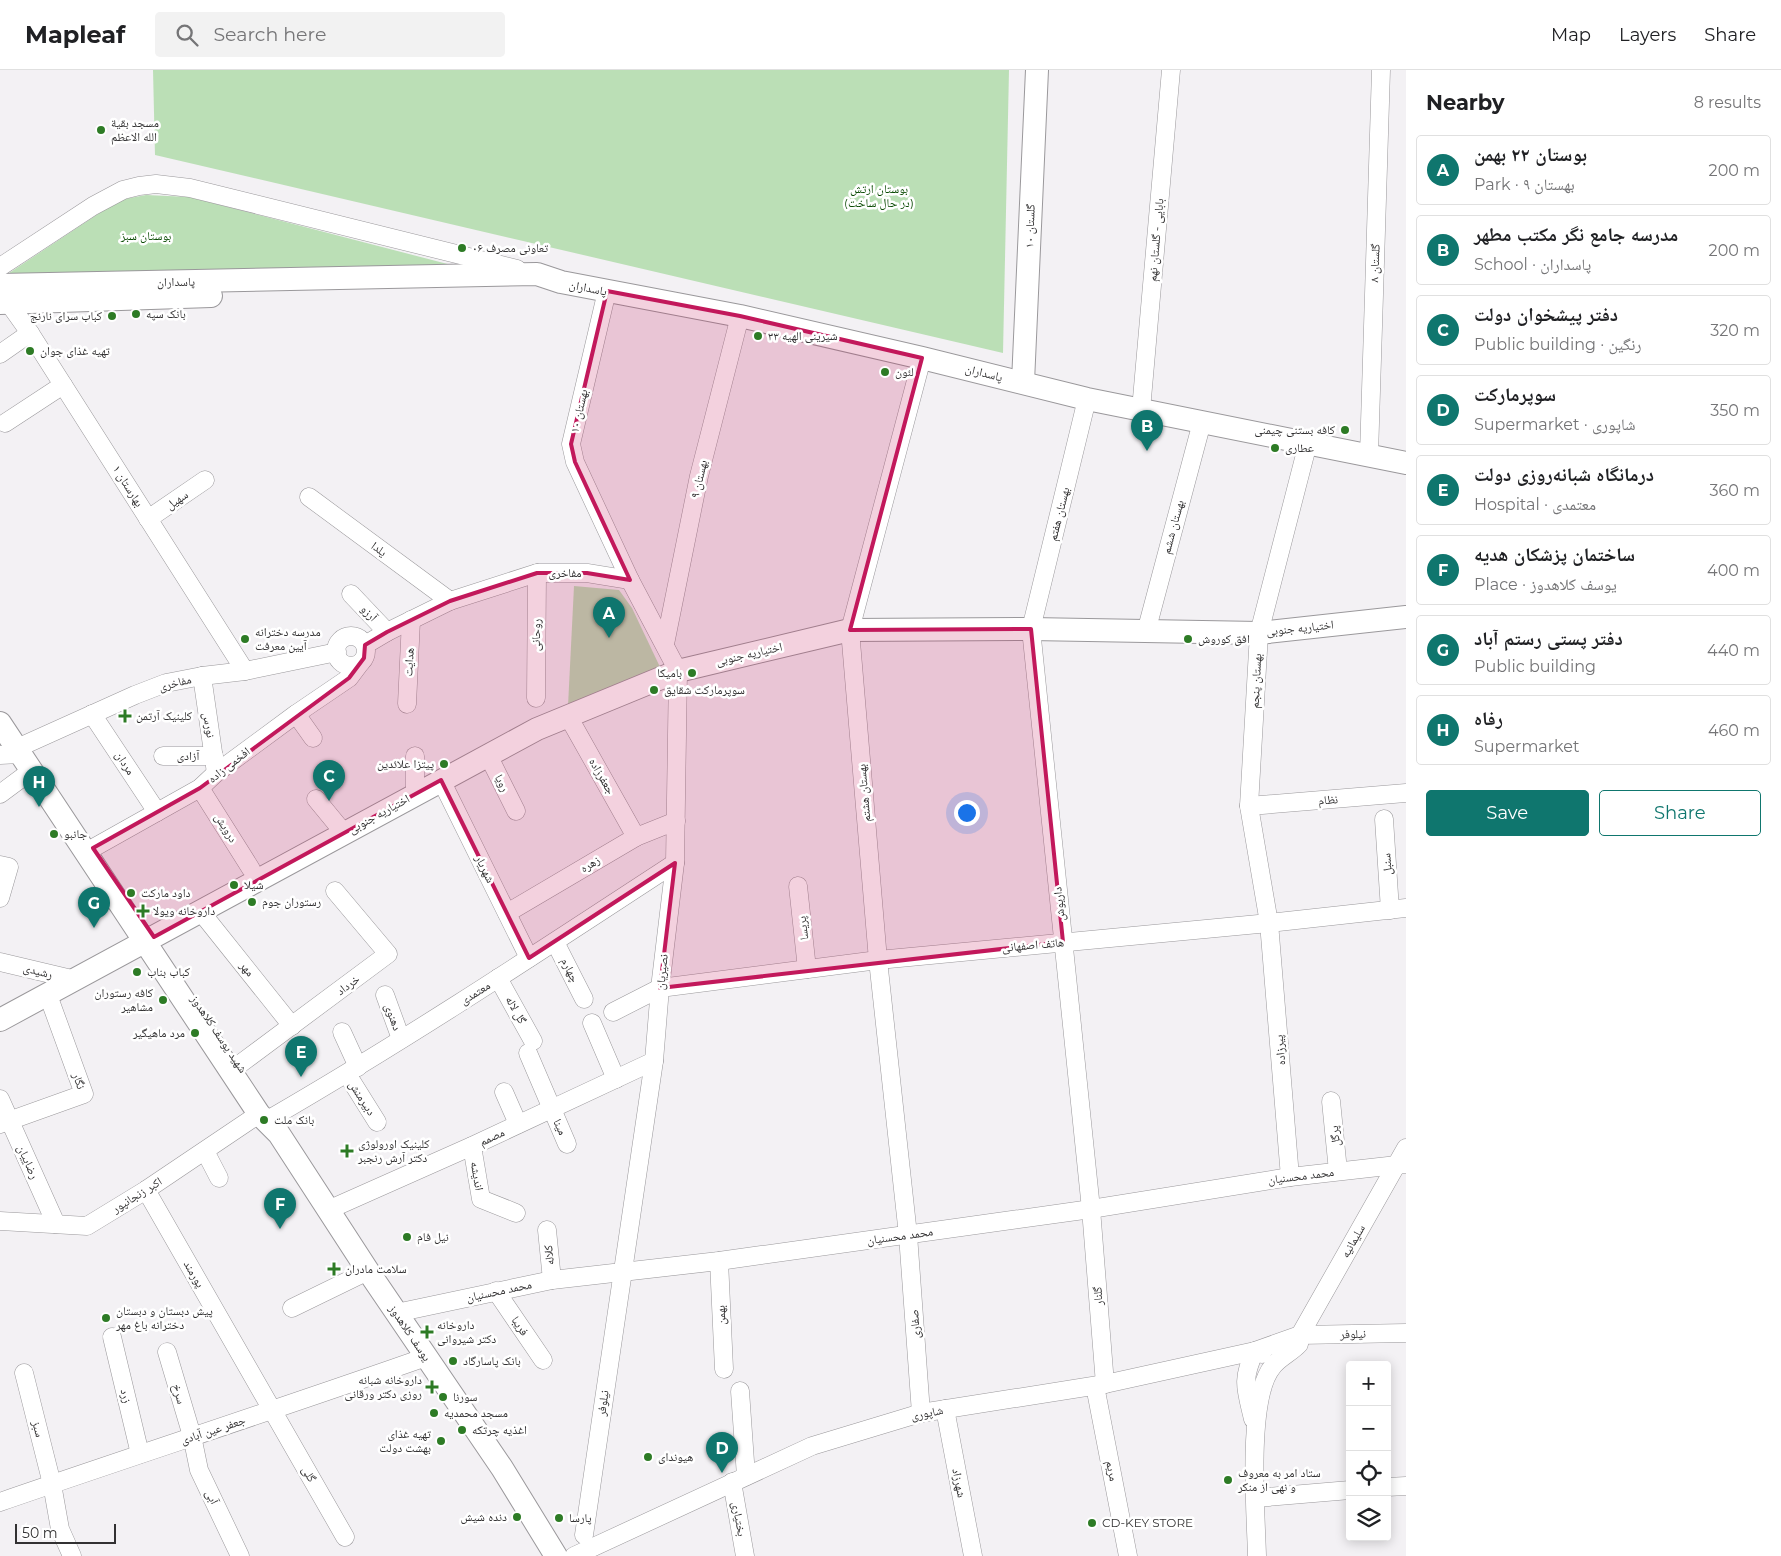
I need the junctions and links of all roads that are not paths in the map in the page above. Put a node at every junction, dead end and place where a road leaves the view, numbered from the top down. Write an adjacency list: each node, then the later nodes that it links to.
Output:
1 (1037, 70): 13 (main road, گلستان ۱۰)
2 (1171, 70): 16 (street, بابایی - گلستان نهم)
3 (1381, 70): 20 (street, گلستان ۸)
4 (0, 267): 5 (street)
5 (537, 274): 6 (main road, پاسداران); 8 (main road, پاسداران)
6 (562, 282): 7 (main road, پاسداران); 8 (main road, پاسداران)
7 (607, 292): 9 (main road, پاسداران); 26 (street, بهستان ١٠)
8 (3, 297): 10 (street, بهارستان ١)
9 (740, 316): 12 (main road, پاسداران); 36 (street, بهستان ٩)
10 (30, 333): 11 (street); 14 (street, بهارستان ١)
11 (0, 354)
12 (922, 358): 13 (main road, پاسداران); 32 (street, بهستان هشتم)
13 (1023, 382): 15 (main road, پاسداران)
14 (63, 385): 18 (street); 24 (street, بهارستان ١)
15 (1087, 399): 16 (main road, پاسداران); 31 (street, بهستان هفتم)
16 (1141, 410): 17 (main road, پاسداران)
17 (1202, 422): 19 (main road, پاسداران); 34 (street, بهستان ششم)
18 (5, 423)
19 (1308, 443): 20 (main road, پاسداران); 35 (street, بهستان پنجم)
20 (1369, 455): 21 (main road, پاسداران)
21 (1406, 463)
22 (205, 480): 24 (street, سهیل)
23 (309, 497): 28 (street, یلدا)
24 (148, 519): 39 (street, بهارستان ١)
25 (537, 573): 26 (street, مفاخری); 28 (street, مفاخری); 42 (street, روحانی)
26 (630, 580): 36 (street, بهستان ١٠)
27 (351, 594): 33 (street, آرزو)
28 (450, 601): 30 (street, مفاخری)
29 (1406, 617): 35 (main road, اختیاریه جنوبی)
30 (410, 620): 33 (street, مفاخری); 43 (street, هدایت)
31 (1031, 629): 32 (main road, اختیاریه جنوبی); 34 (main road, اختیاریه جنوبی); 80 (street, داریوش)
32 (850, 630): 40 (main road, اختیاریه جنوبی); 82 (street, بهستان هشتم)
33 (388, 632): 38 (street, مفاخری)
34 (1146, 632): 35 (main road, اختیاریه جنوبی)
35 (1259, 633): 60 (street, بهستان پنجم)
36 (665, 644): 40 (street, بهستان ١٠)
37 (337, 652): 38 (street); 38 (street); 39 (street, مفاخری)
38 (363, 654): 46 (street, افخمی زاده)
39 (245, 671): 41 (street, مفاخری)
40 (678, 671): 47 (main road, اختیاریه جنوبی); 64 (street, نصیریان)
41 (202, 676): 45 (street, مفاخری); 53 (street, نورس)
42 (536, 698)
43 (407, 704)
44 (0, 708): 49 (main road)
45 (92, 714): 49 (street, مفاخری); 62 (street, مردان)
46 (296, 714): 48 (street); 53 (street, افخمی زاده)
47 (568, 716): 50 (main road, اختیاریه جنوبی); 66 (street, جعفرزاده)
48 (313, 738)
49 (12, 745): 57 (street, مفاخری); 67 (main road)
50 (488, 755): 54 (main road, اختیاریه جنوبی); 61 (street, رویا)
51 (163, 756): 53 (street, آزادی)
52 (415, 756): 58 (street)
53 (215, 764): 55 (street, افخمی زاده)
54 (441, 780): 58 (main road, اختیاریه جنوبی); 76 (street, شهریار)
55 (200, 788): 62 (street, افخمی زاده); 70 (street, درویش)
56 (1406, 793): 60 (street, نظام)
57 (0, 794)
58 (415, 794): 65 (main road, اختیاریه جنوبی)
59 (316, 799): 65 (street)
60 (1249, 806): 77 (street, بهستان پنجم)
61 (516, 811)
62 (157, 812): 67 (street, افخمی زاده)
63 (1384, 818): 74 (street, سنبل)
64 (676, 821): 66 (street, زهره); 68 (street, نصیریان)
65 (344, 833): 75 (main road, اختیاریه جنوبی)
66 (636, 837): 76 (street, زهره)
67 (89, 850): 78 (main road)
68 (675, 863): 79 (street, معتمدی); 87 (street, نصیریان)
69 (4, 866): 73 (street)
70 (251, 869)
71 (798, 886): 84 (street, پریسا)
72 (335, 891): 94 (street, خرداد)
73 (0, 898)
74 (1398, 909): 77 (street, هاتف اصفهانی)
75 (201, 912): 78 (main road, اختیاریه جنوبی); 94 (street, مهر)
76 (507, 913): 81 (street, شهریار)
77 (1269, 923): 80 (street, هاتف اصفهانی); 115 (street, پیرزاده)
78 (149, 940): 86 (main road, اختیاریه جنوبی); 98 (main road, شهید یوسف کلاهدوز); 106 (main road, شهید یوسف کلاهدوز)
79 (556, 942): 81 (street, معتمدی); 90 (street, چهارم)
80 (1063, 942): 82 (street, هاتف اصفهانی); 118 (street, داریوش)
81 (529, 958): 85 (street, معتمدی)
82 (878, 960): 84 (street, هاتف اصفهانی); 124 (street, بهستان هشتم)
83 (0, 962): 86 (street, رشیدی)
84 (807, 969): 87 (street, هاتف اصفهانی)
85 (498, 978): 96 (street, معتمدی); 104 (street, گل لاله)
86 (76, 980): 88 (main road, اختیاریه جنوبی)
87 (660, 988): 91 (street, هاتف اصفهانی); 97 (street, نصیریان)
88 (48, 995): 92 (main road, اختیاریه جنوبی); 105 (street, نگار)
89 (385, 995): 96 (street, دهنوی)
90 (584, 999)
91 (613, 1012)
92 (0, 1020)
93 (592, 1023): 100 (street)
94 (292, 1026): 98 (street, خرداد)
95 (342, 1032): 99 (street, دبیرمنش)
96 (401, 1039): 99 (street, معتمدی)
97 (654, 1061): 100 (street, مصمم); 127 (street, نصیریان)
98 (240, 1064): 106 (main road, شهید یوسف کلاهدوز)
99 (352, 1071): 106 (street, معتمدی); 107 (street, دبیرمنش)
100 (616, 1079): 104 (street, مصمم)
101 (504, 1092): 108 (street)
102 (0, 1099): 105 (street, رضاییان)
103 (1331, 1101): 114 (street, پرگل)
104 (552, 1109): 108 (street, مصمم); 109 (street, مینا)
105 (5, 1122): 122 (street, رضاییان)
106 (270, 1122): 112 (street, اکبر زنجانپور); 119 (main road, یوسف کلاهدوز)
107 (378, 1122)
108 (518, 1124): 110 (street, مصمم)
109 (568, 1144)
110 (472, 1146): 119 (street, مصمم); 120 (street, اندیشه)
111 (1406, 1148): 113 (street, سلیمانیه)
112 (205, 1151): 116 (street); 117 (street, اکبر زنجانپور)
113 (1402, 1164): 114 (street, محمد محسنیان); 133 (street, سلیمانیه)
114 (1338, 1171): 115 (street, محمد محسنیان)
115 (1290, 1177): 118 (street, محمد محسنیان)
116 (219, 1178)
117 (146, 1190): 122 (street, اکبر زنجانپور); 145 (street, پورمند)
118 (1091, 1209): 124 (street, محمد محسنیان); 142 (street, گلنار)
119 (328, 1210): 126 (main road, یوسف کلاهدوز)
120 (516, 1213)
121 (0, 1221): 122 (street, اکبر زنجانپور)
122 (56, 1224)
123 (547, 1230): 128 (street, کلاله)
124 (908, 1235): 125 (street, محمد محسنیان); 146 (street, صفاری)
125 (718, 1261): 127 (street, محمد محسنیان); 140 (street, بهمن)
126 (368, 1271): 130 (street); 131 (main road, یوسف کلاهدوز)
127 (622, 1271): 128 (street, محمد محسنیان); 157 (street, نیلوفر)
128 (552, 1280): 129 (street, محمد محسنیان)
129 (496, 1291): 131 (street, محمد محسنیان); 138 (street, فریبا)
130 (292, 1308)
131 (396, 1313): 137 (main road, یوسف کلاهدوز)
132 (1406, 1333): 133 (street, نیلوفر)
133 (1300, 1335): 135 (street, شاپوری); 139 (street, سلیمانیه)
134 (112, 1337): 149 (street, زرد)
135 (1255, 1351): 139 (street); 142 (street, شاپوری); 147 (street)
136 (167, 1352): 148 (street, سرخ)
137 (426, 1357): 145 (street, جعفر عین آبادی); 161 (main road, یوسف کلاهدوز)
138 (543, 1360)
139 (1272, 1366): 147 (street)
140 (724, 1369)
141 (24, 1373): 151 (street, سبز)
142 (1100, 1385): 144 (street, شاپوری); 165 (street, مریم)
143 (740, 1391): 150 (street, بختیاری)
144 (945, 1409): 146 (street, شاپوری); 164 (street, شهرزاد)
145 (272, 1411): 148 (street, جعفر عین آبادی); 158 (street, گلی)
146 (921, 1413): 150 (street, شاپوری)
147 (1255, 1427): 155 (street)
148 (192, 1436): 149 (street, جعفر عین آبادی); 160 (street, آبی)
149 (140, 1454): 151 (street, جعفر عین آبادی)
150 (739, 1479): 162 (street, شاپوری); 163 (street, بختیاری)
151 (52, 1484): 156 (street, جعفر عین آبادی); 159 (street, سبز)
152 (1406, 1486): 153 (street)
153 (1391, 1487)
154 (1346, 1490): 155 (street)
155 (1256, 1498): 166 (street)
156 (0, 1502)
157 (584, 1535)
158 (345, 1537)
159 (72, 1556)
160 (240, 1556)
161 (556, 1556)
162 (574, 1556)
163 (745, 1556)
164 (973, 1556)
165 (1128, 1556)
166 (1257, 1556)

